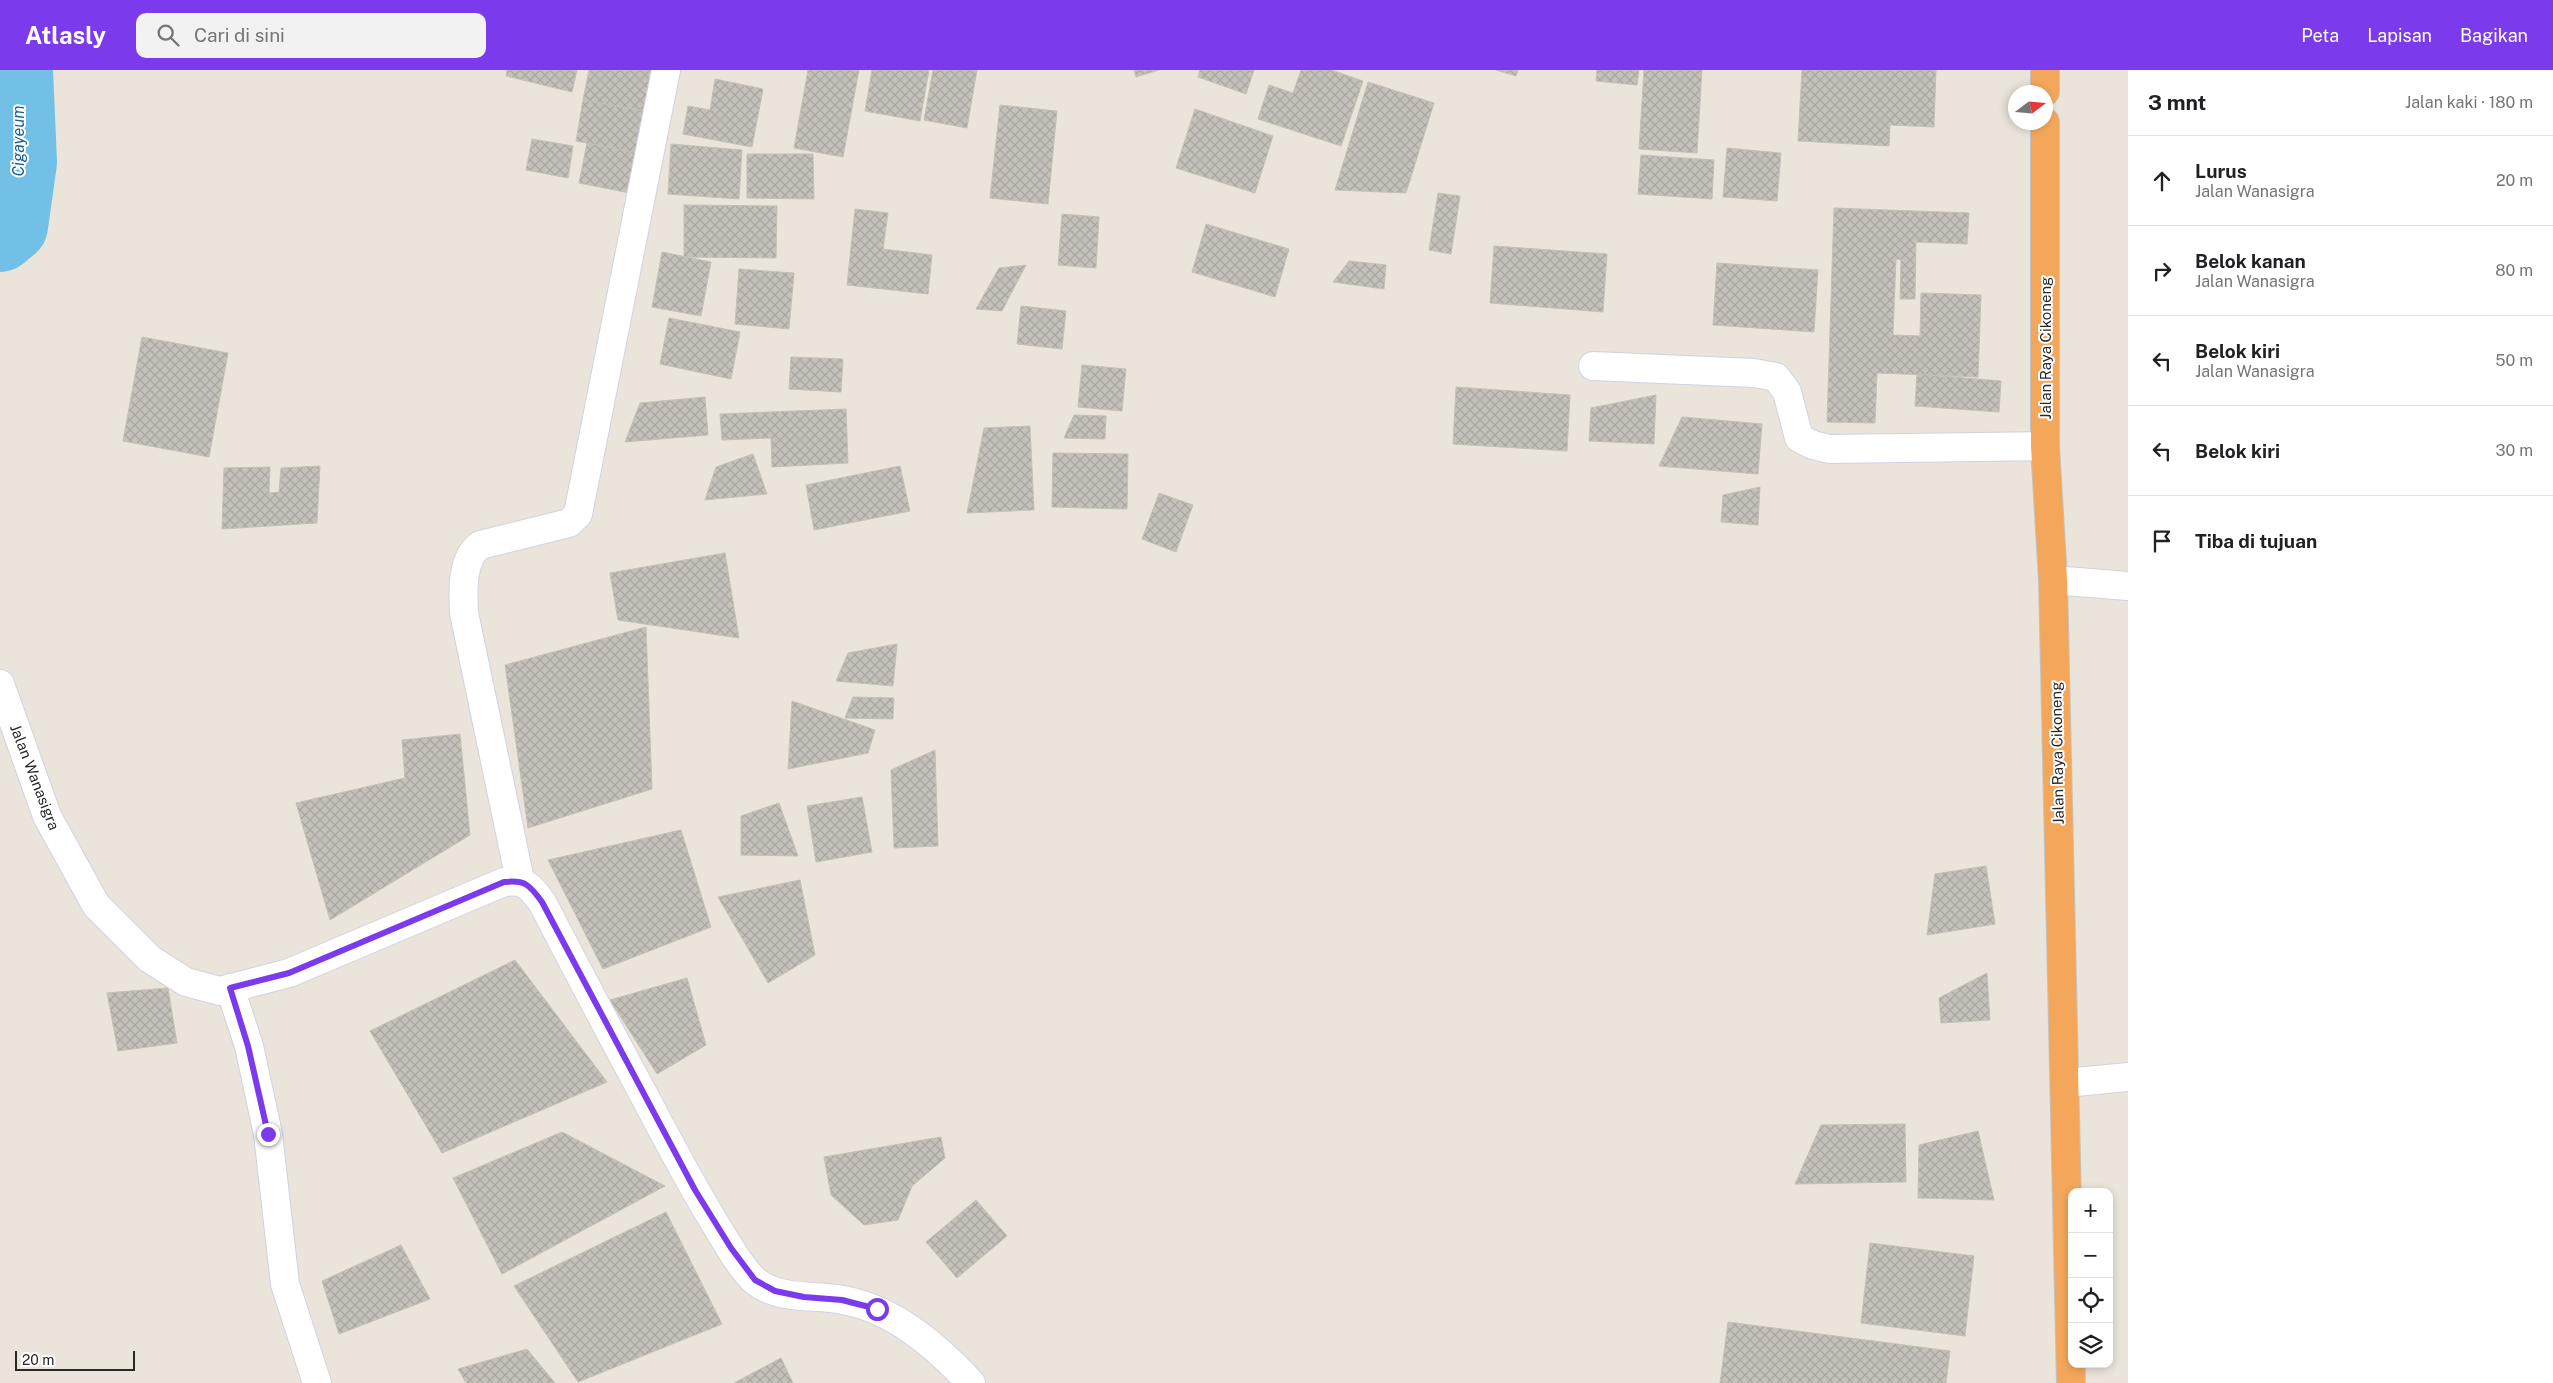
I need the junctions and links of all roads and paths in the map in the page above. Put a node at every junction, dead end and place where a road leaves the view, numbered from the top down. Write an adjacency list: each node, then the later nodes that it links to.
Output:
1 (666, 70): 10 (street)
2 (2045, 70): 3 (highway)
3 (2045, 85)
4 (2045, 130): 6 (highway, Jalan Raya Cikoneng)
5 (1593, 366): 6 (street)
6 (2045, 446): 7 (highway, Jalan Raya Cikoneng)
7 (2053, 580): 8 (street); 13 (highway, Jalan Raya Cikoneng)
8 (2128, 586)
9 (0, 684): 11 (street, Jalan Wanasigra)
10 (520, 880): 11 (street, Jalan Wanasigra); 15 (street)
11 (230, 988): 14 (street)
12 (2128, 1077): 13 (street)
13 (2066, 1083): 16 (highway, Jalan Raya Cikoneng)
14 (317, 1383)
15 (971, 1383)
16 (2071, 1383)

